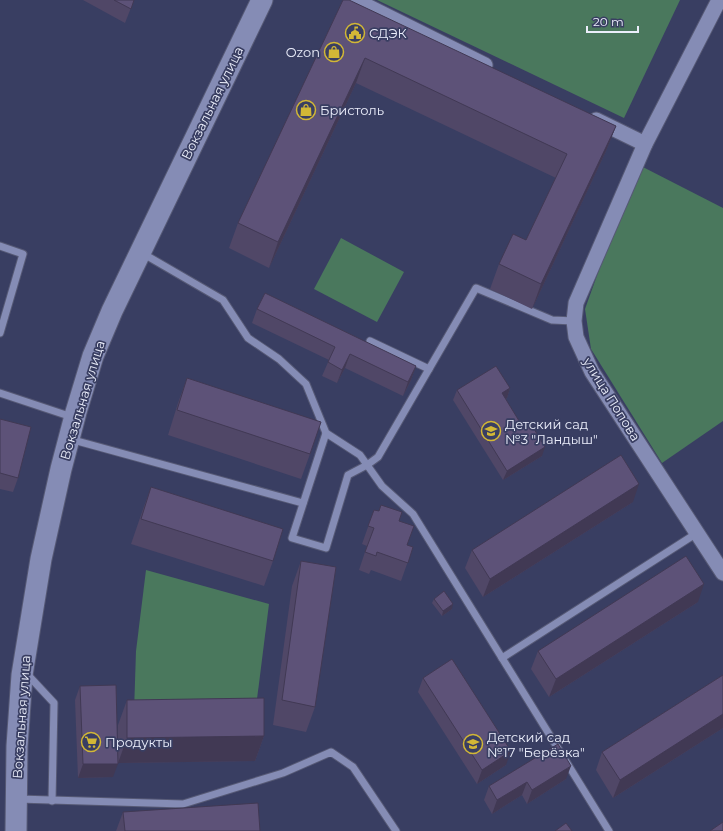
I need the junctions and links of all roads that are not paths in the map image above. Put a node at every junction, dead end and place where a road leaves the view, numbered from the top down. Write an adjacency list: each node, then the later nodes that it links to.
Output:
1 (262, 0): 8 (street, Вокзальная улица)
2 (355, 0): 4 (street)
3 (719, 0): 6 (street, улица Попова)
4 (497, 71)
5 (582, 113): 6 (street)
6 (645, 144): 9 (street, улица Попова)
7 (0, 246): 10 (lane)
8 (140, 252): 14 (street, Вокзальная улица); 15 (lane)
9 (574, 321): 12 (lane); 19 (street, улица Попова)
10 (0, 333)
11 (370, 341): 12 (lane)
12 (429, 369): 17 (lane)
13 (0, 393): 14 (lane)
14 (75, 418): 16 (street, Вокзальная улица)
15 (326, 433): 17 (lane); 18 (lane)
16 (69, 439): 18 (lane); 22 (street, Вокзальная улица)
17 (367, 465): 18 (lane); 21 (lane)
18 (303, 503)
19 (698, 533): 20 (street, улица Попова); 21 (lane)
20 (723, 573)
21 (502, 658): 27 (lane)
22 (22, 669): 23 (street, Вокзальная улица); 24 (lane)
23 (16, 799): 24 (lane); 25 (street, Вокзальная улица)
24 (52, 801): 26 (lane)
25 (16, 831)
26 (396, 831)
27 (609, 831)

